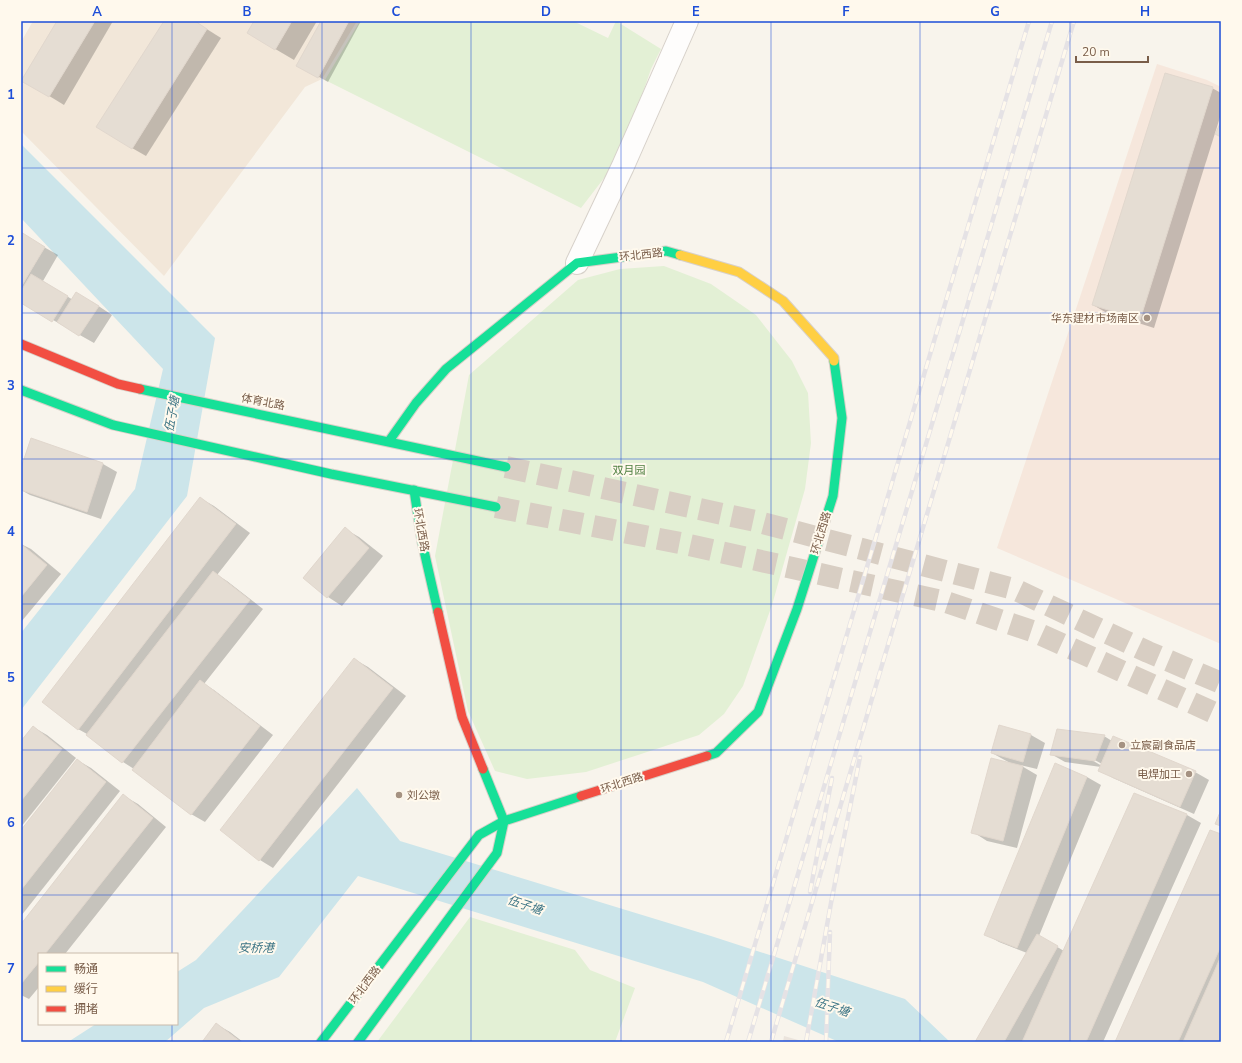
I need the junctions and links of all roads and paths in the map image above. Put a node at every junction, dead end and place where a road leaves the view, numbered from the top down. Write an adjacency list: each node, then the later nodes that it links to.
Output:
1 (687, 21): 2 (street)
2 (578, 263): 5 (street); 9 (street, 环北西路)
3 (21, 344): 5 (street, 体育北路)
4 (21, 390): 7 (street)
5 (389, 441): 6 (street, 体育北路)
6 (506, 467)
7 (414, 490): 8 (street); 9 (street, 环北西路)
8 (496, 507)
9 (504, 821): 10 (street, 环北西路); 11 (street)
10 (321, 1042)
11 (358, 1042)

